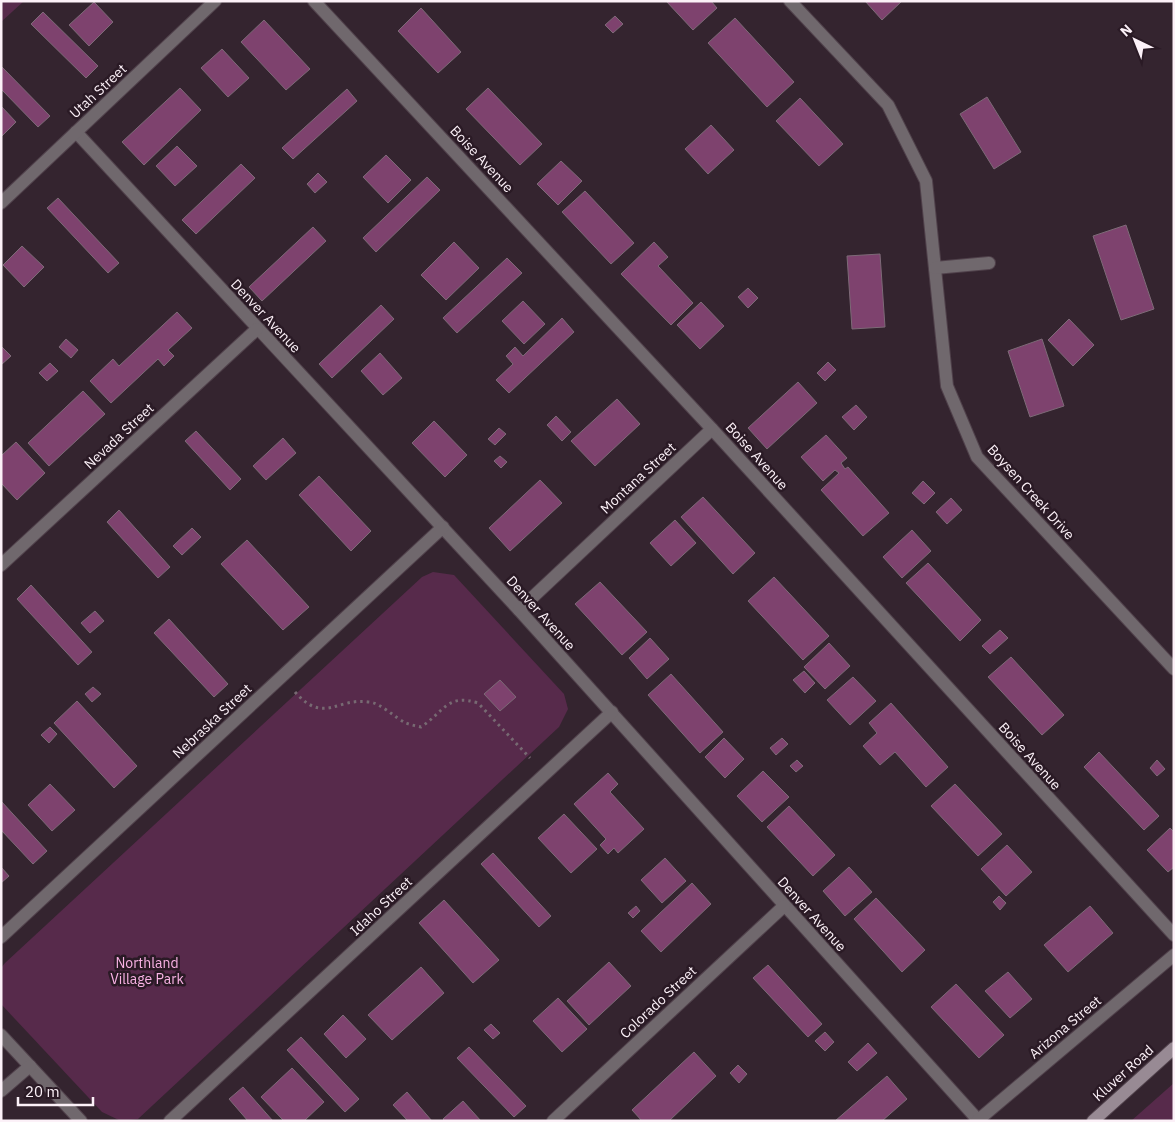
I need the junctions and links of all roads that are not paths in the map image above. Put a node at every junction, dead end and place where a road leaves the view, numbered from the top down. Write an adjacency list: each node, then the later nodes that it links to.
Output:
1 (215, 1): 4 (street, Utah Street)
2 (314, 1): 9 (street, Boise Avenue)
3 (790, 1): 7 (street, Boysen Creek Drive)
4 (76, 132): 5 (street, Utah Street); 8 (street, Denver Avenue)
5 (1, 203)
6 (988, 263): 7 (street)
7 (935, 268): 13 (street, Boysen Creek Drive)
8 (257, 328): 10 (street, Denver Avenue); 11 (street, Nevada Street)
9 (712, 429): 12 (street, Montana Street); 16 (street, Boise Avenue)
10 (443, 528): 12 (street, Denver Avenue); 17 (street, Nebraska Street)
11 (1, 565)
12 (519, 610): 14 (street, Denver Avenue)
13 (1174, 669)
14 (612, 712): 15 (street, Denver Avenue); 25 (street, Idaho Street)
15 (784, 906): 23 (street, Denver Avenue); 26 (street, Colorado Street)
16 (1174, 935)
17 (1, 937)
18 (1174, 956): 23 (street, Arizona Street)
19 (1, 1035): 21 (street)
20 (1174, 1048): 27 (street, Kluver Road)
21 (30, 1066): 22 (street); 24 (street)
22 (1, 1090)
23 (977, 1120)
24 (81, 1121)
25 (170, 1121)
26 (553, 1121)
27 (1093, 1121)

